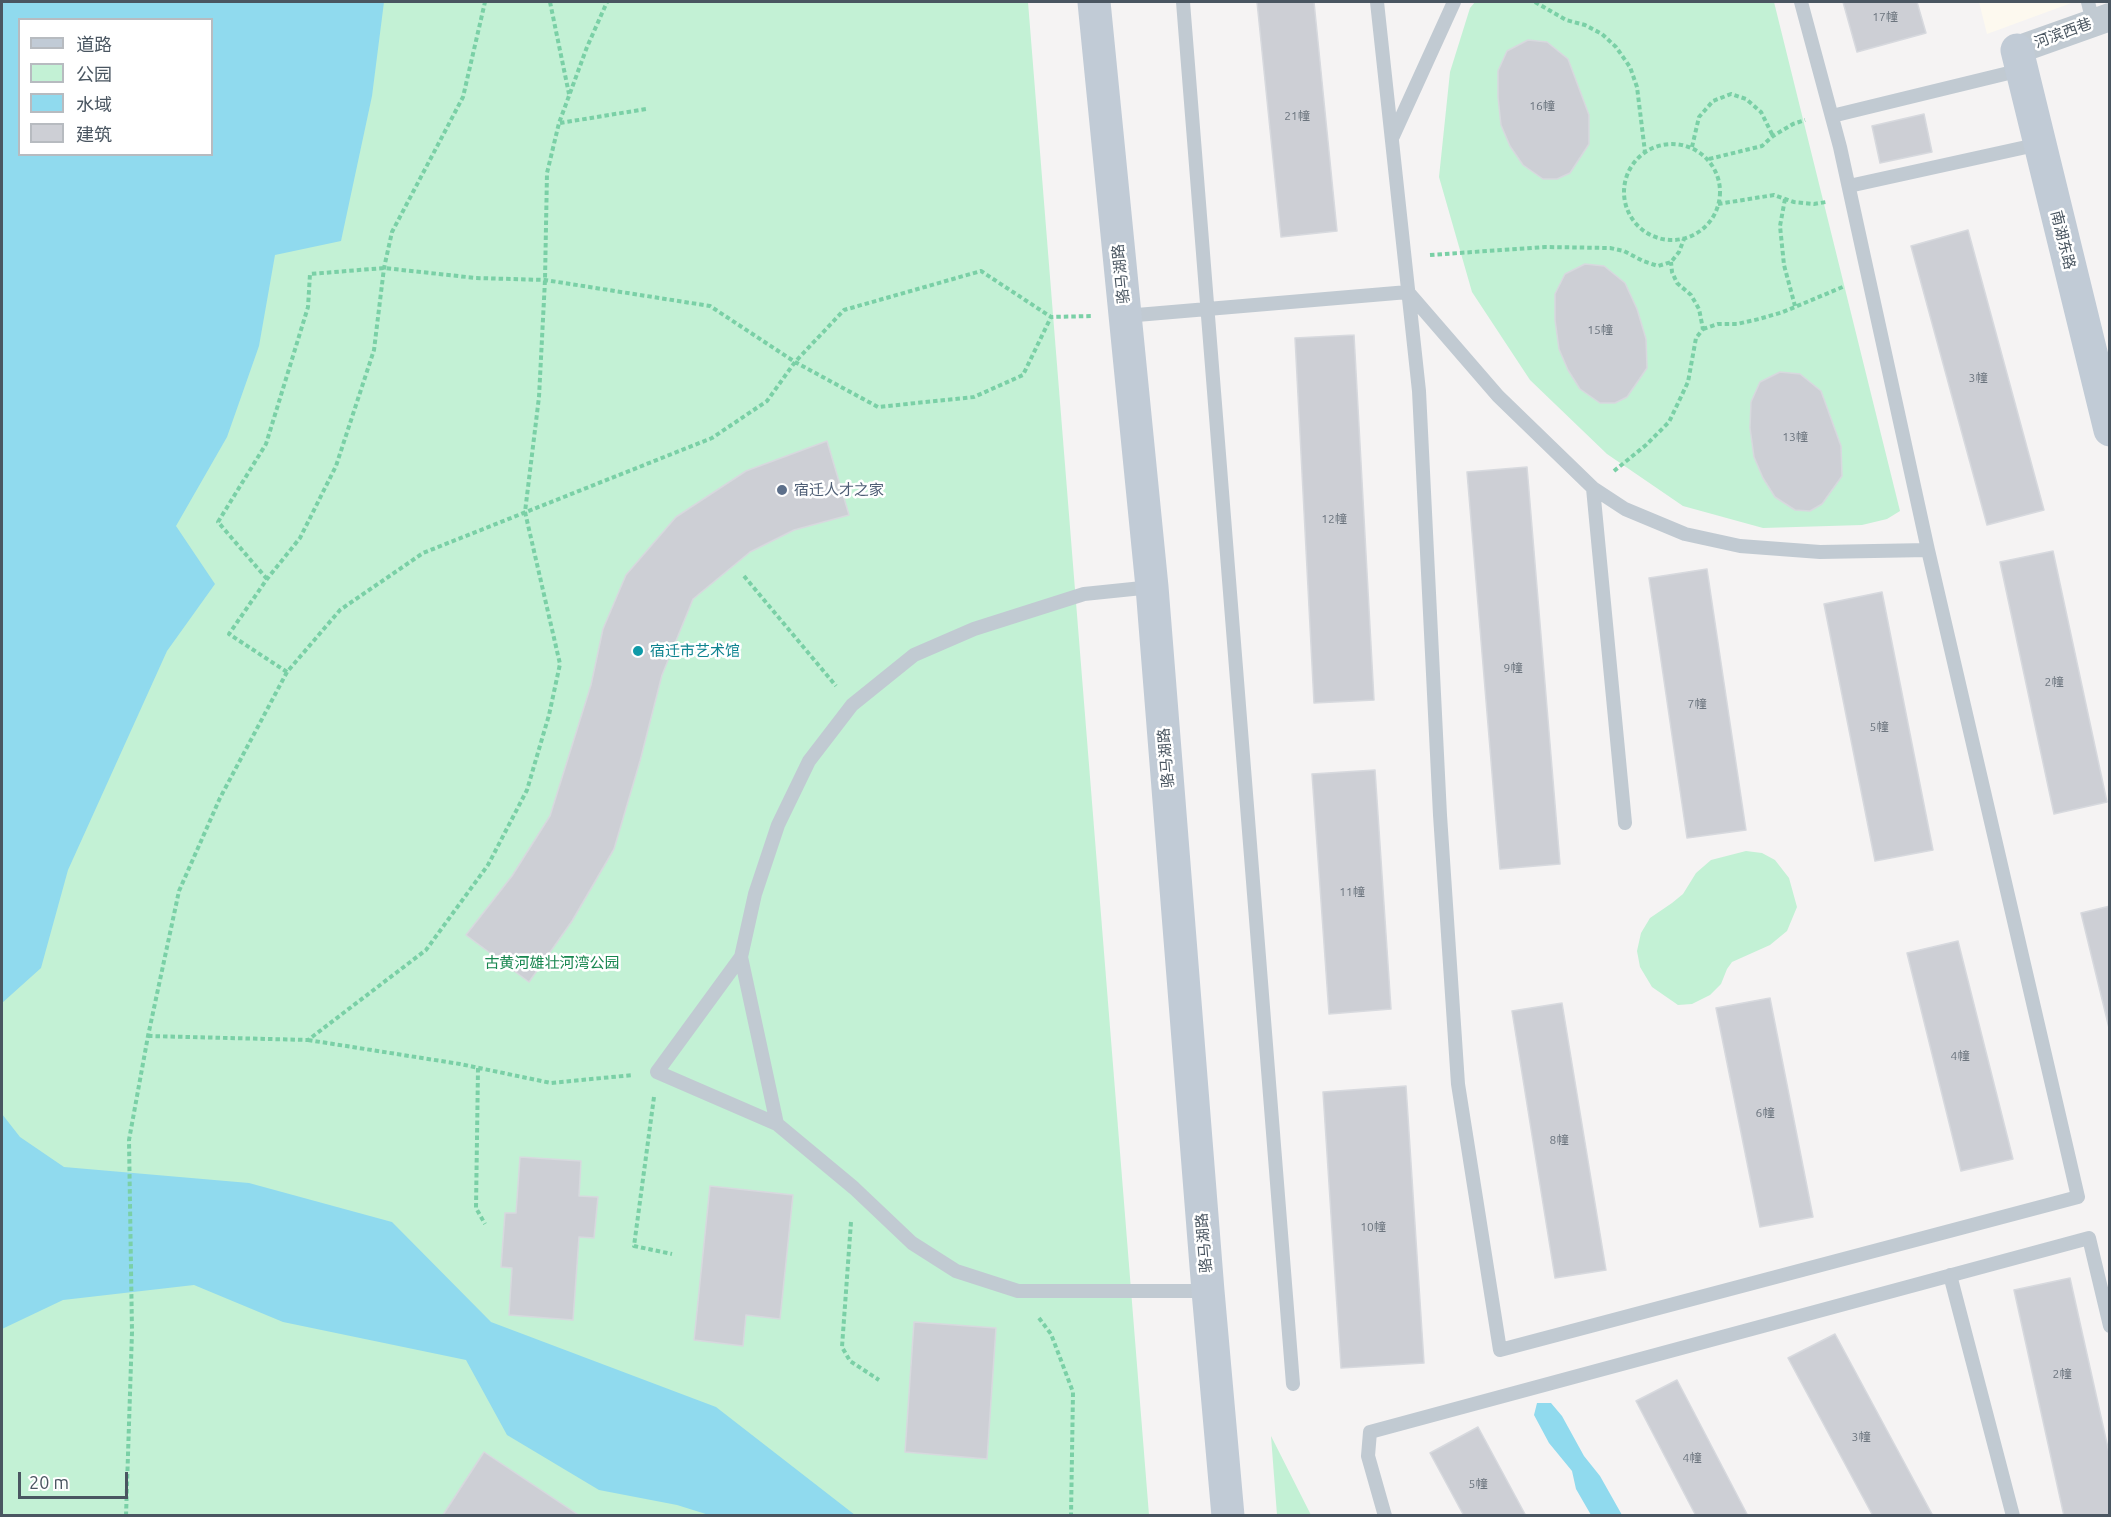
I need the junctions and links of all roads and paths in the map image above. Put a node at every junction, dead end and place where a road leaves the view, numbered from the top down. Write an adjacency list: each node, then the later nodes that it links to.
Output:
1 (485, 2): 28 (path)
2 (550, 2): 12 (path)
3 (607, 2): 12 (path)
4 (1094, 2): 34 (street, 骆马湖路)
5 (1183, 2): 33 (lane)
6 (1377, 2): 17 (lane)
7 (1454, 2): 17 (lane)
8 (1535, 2): 20 (path)
9 (1801, 2): 14 (lane)
10 (2097, 13): 11 (street, 河滨西巷)
11 (2019, 60): 14 (lane); 18 (street, 南湖东路)
12 (570, 95): 15 (path)
13 (646, 109): 15 (path)
14 (1831, 114): 16 (path); 22 (lane)
15 (559, 123): 30 (path)
16 (1773, 136): 19 (path); 21 (path)
17 (1392, 138): 26 (lane)
18 (2040, 144): 22 (lane); 37 (street, 南湖东路)
19 (1692, 148): 20 (path); 21 (path)
20 (1645, 152): 25 (path)
21 (1708, 159): 24 (path)
22 (1850, 193): 23 (path); 29 (lane)
23 (1785, 199): 24 (path); 32 (path)
24 (1718, 204): 25 (path)
25 (1684, 239): 27 (path)
26 (1404, 257): 27 (path); 31 (lane)
27 (1671, 262): 35 (path)
28 (384, 268): 30 (path); 42 (path); 42 (path)
29 (1869, 277): 32 (path); 40 (lane)
30 (545, 280): 36 (path); 39 (path)
31 (1408, 292): 33 (lane); 38 (lane); 40 (lane)
32 (1795, 306): 35 (path)
33 (1208, 308): 34 (lane); 61 (lane)
34 (1125, 315): 43 (street, 骆马湖路)
35 (1703, 329): 38 (path)
36 (795, 362): 36 (path); 39 (path)
37 (2109, 430)
38 (1593, 488): 40 (lane); 46 (lane)
39 (525, 512): 44 (path); 49 (path)
40 (1928, 550)
41 (744, 576): 45 (path)
42 (267, 579): 44 (path)
43 (1152, 587): 45 (lane); 58 (street, 骆马湖路)
44 (287, 672): 48 (path)
45 (852, 705): 47 (lane)
46 (1625, 823)
47 (741, 957): 51 (lane); 52 (lane)
48 (148, 1036): 49 (path); 62 (path)
49 (308, 1040): 50 (path)
50 (478, 1068): 51 (path); 54 (path)
51 (657, 1072): 52 (lane); 55 (path)
52 (777, 1124): 53 (lane)
53 (854, 1188): 57 (lane); 60 (path)
54 (485, 1224)
55 (672, 1254)
56 (1950, 1275): 59 (lane); 65 (lane); 66 (lane)
57 (1018, 1291): 58 (lane); 63 (path)
58 (1208, 1291): 64 (street, 骆马湖路)
59 (2109, 1326)
60 (879, 1380)
61 (1293, 1384)
62 (126, 1515)
63 (1071, 1515)
64 (1228, 1515)
65 (1385, 1515)
66 (2013, 1515)

